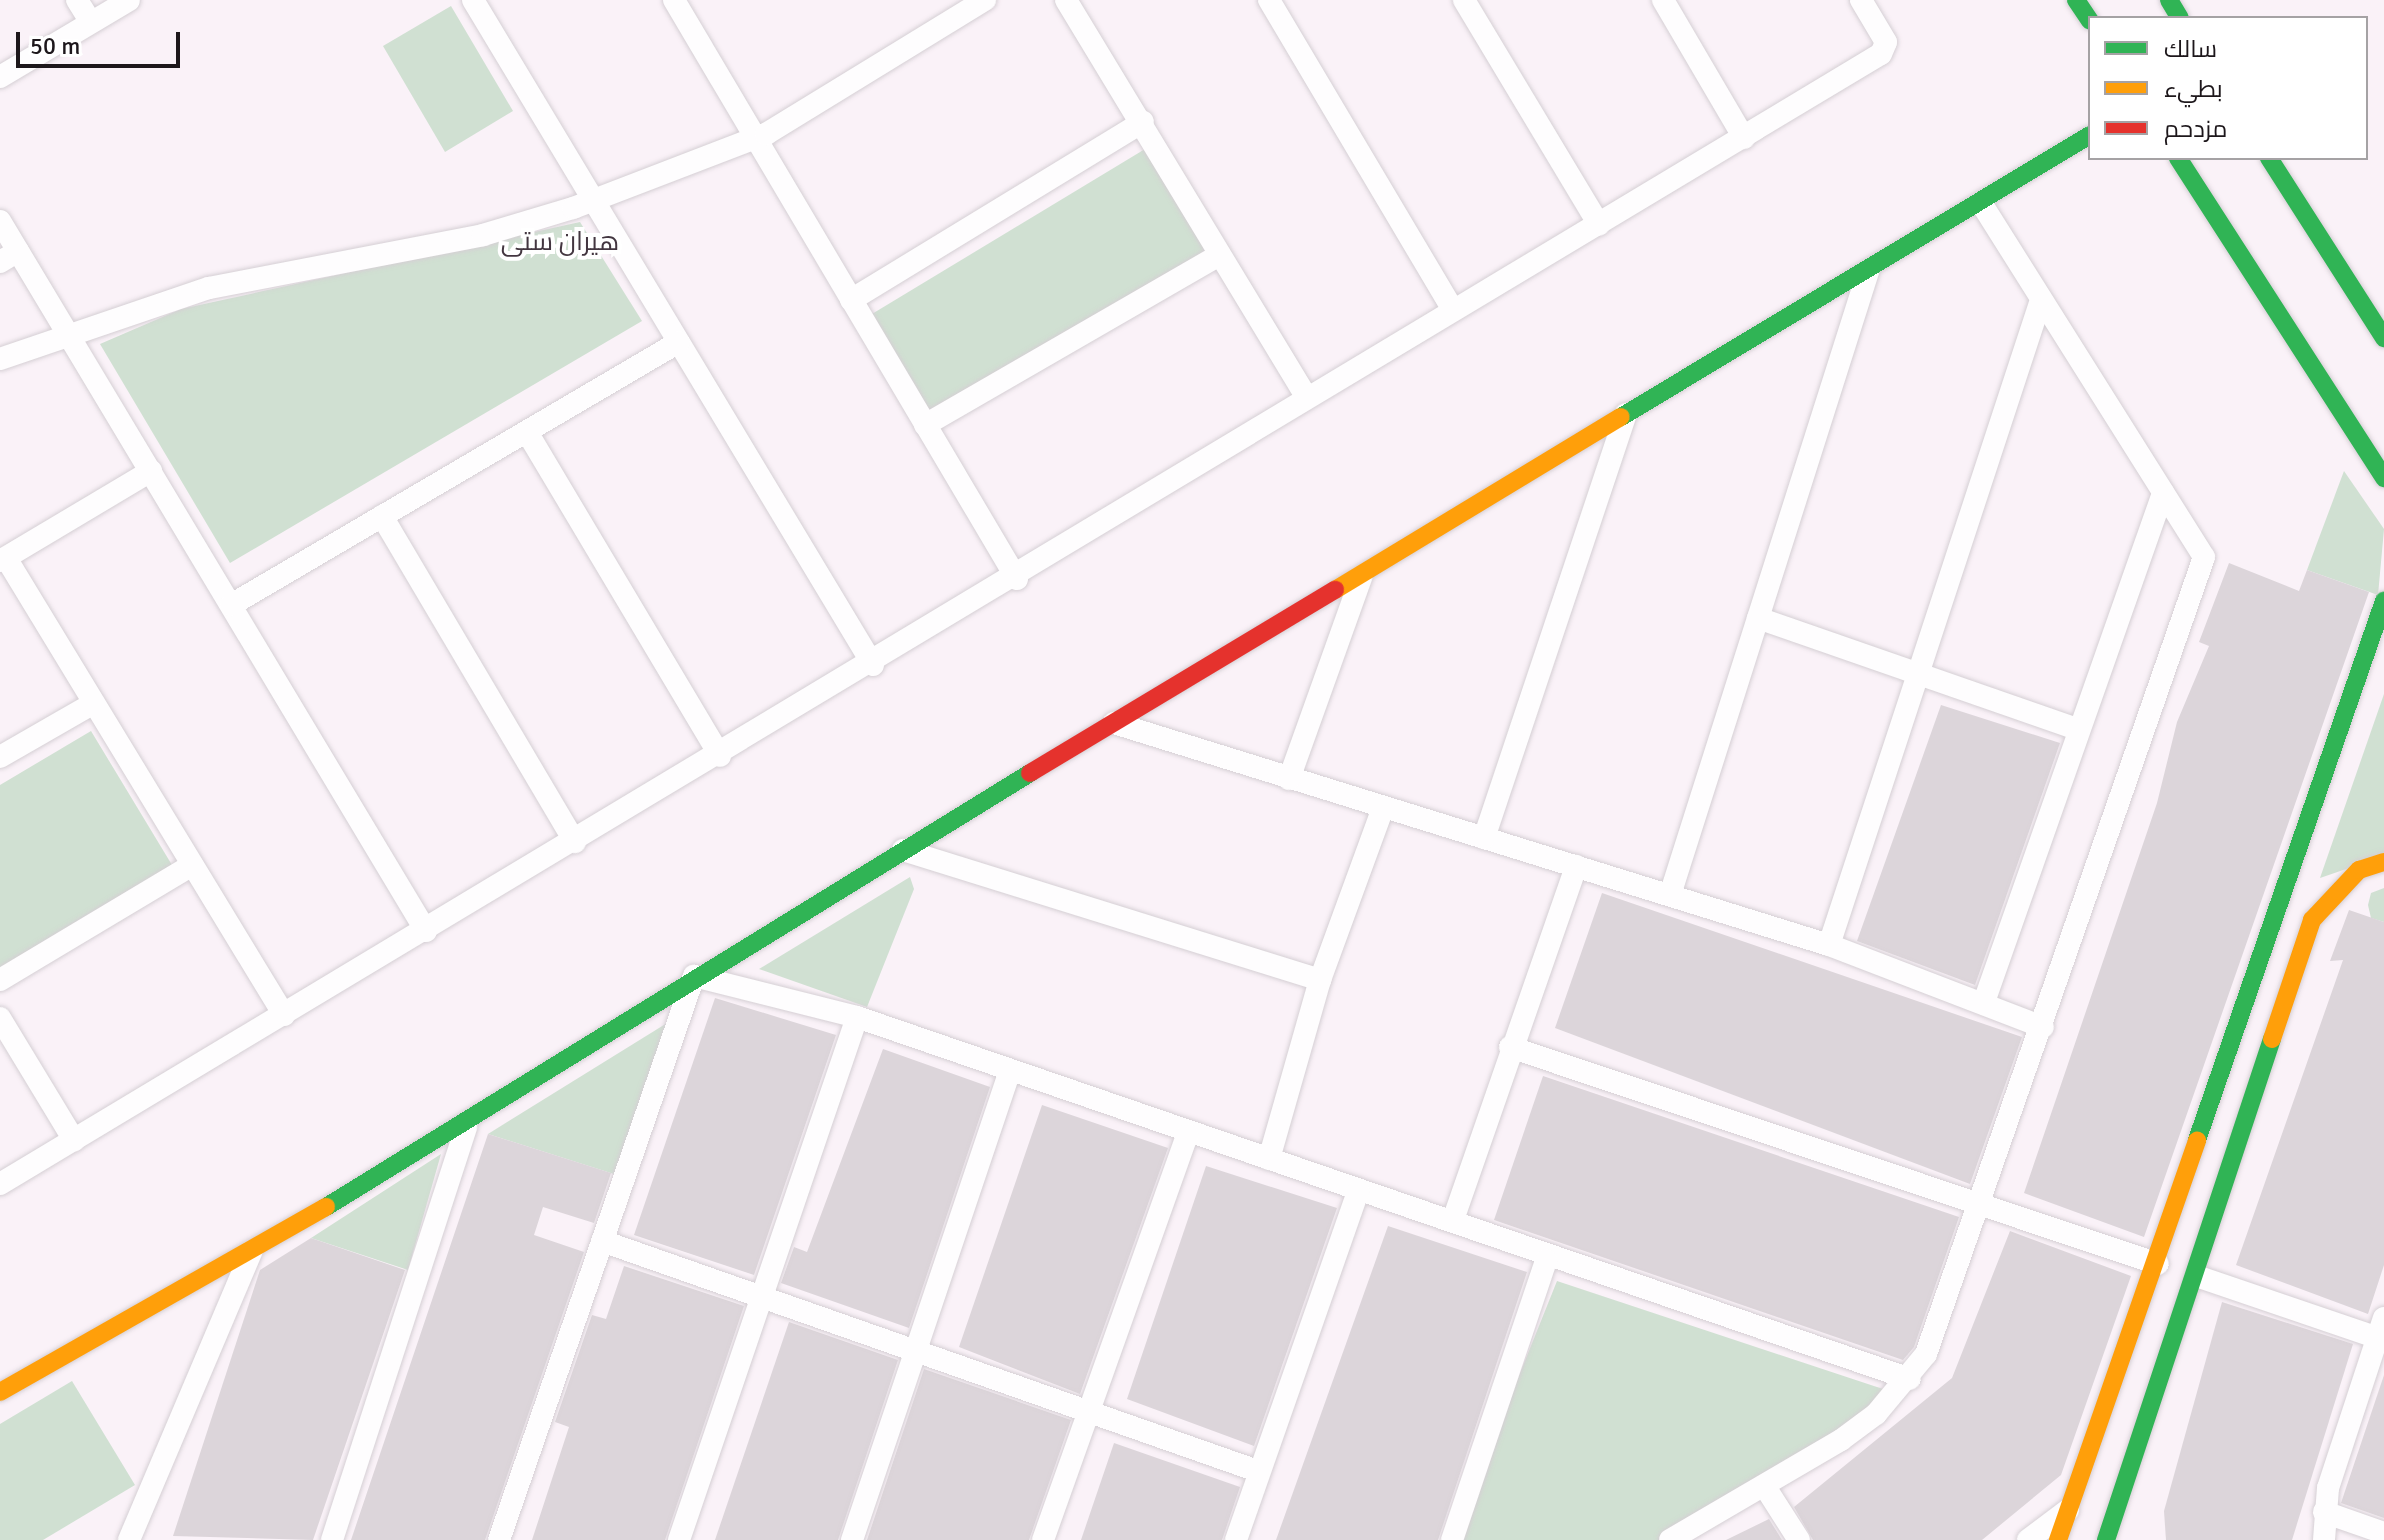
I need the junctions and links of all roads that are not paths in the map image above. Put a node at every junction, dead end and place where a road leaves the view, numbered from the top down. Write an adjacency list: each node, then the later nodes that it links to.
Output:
1 (77, 0): 13 (street)
2 (129, 0): 13 (street)
3 (473, 0): 21 (street)
4 (674, 0): 16 (street)
5 (985, 0): 16 (street)
6 (1066, 0): 15 (street)
7 (1269, 0): 30 (street)
8 (1464, 0): 24 (street)
9 (1663, 0): 18 (street)
10 (1861, 0): 18 (street)
11 (2076, 0): 12 (street)
12 (2088, 18)
13 (91, 22): 14 (street)
14 (0, 77)
15 (1143, 122): 25 (street); 28 (street)
16 (754, 136): 21 (street); 28 (street)
17 (2088, 136): 22 (street)
18 (1744, 138): 24 (street)
19 (2179, 160): 40 (street)
20 (2270, 160): 31 (street)
21 (593, 200): 32 (street); 33 (street)
22 (1982, 204): 27 (street); 29 (street)
23 (0, 221): 26 (street)
24 (1599, 225): 30 (street)
25 (1220, 255): 35 (street); 37 (street)
26 (9, 257): 32 (street)
27 (1868, 272): 36 (street); 48 (street)
28 (851, 300): 37 (street)
29 (2041, 300): 41 (street); 50 (street)
30 (1453, 310): 35 (street)
31 (2382, 331)
32 (68, 335): 34 (street); 39 (street)
33 (679, 342): 38 (street); 49 (street)
34 (0, 359)
35 (1307, 398): 45 (street)
36 (1626, 414): 44 (street); 58 (street)
37 (925, 425): 45 (street)
38 (527, 432): 42 (street); 54 (street)
39 (151, 471): 43 (street); 47 (street)
40 (2384, 478)
41 (2163, 493): 53 (street); 76 (street)
42 (382, 516): 47 (street); 59 (street)
43 (3, 559): 51 (street)
44 (1361, 578): 52 (street); 56 (street)
45 (1017, 579): 49 (street)
46 (2384, 601): 65 (street)
47 (231, 605): 67 (street)
48 (1758, 618): 50 (street); 64 (street)
49 (873, 665): 54 (street)
50 (1914, 676): 53 (street); 68 (street)
51 (94, 703): 55 (street); 62 (street)
52 (1114, 723): 56 (street); 60 (street)
53 (2076, 729): 72 (street)
54 (720, 756): 59 (street)
55 (0, 757)
56 (1289, 779): 57 (street)
57 (1383, 808): 58 (street); 71 (street)
58 (1484, 838): 63 (street)
59 (575, 842): 67 (street)
60 (903, 850): 69 (street); 71 (street)
61 (2384, 862): 66 (street)
62 (192, 865): 70 (street); 73 (street)
63 (1576, 866): 64 (street); 77 (street)
64 (1670, 895): 68 (street)
65 (2273, 915): 66 (street); 90 (street)
66 (2312, 920): 91 (street)
67 (426, 931): 73 (street)
68 (1829, 945): 72 (street)
69 (694, 976): 74 (street); 79 (street); 87 (street)
70 (0, 980)
71 (1320, 980): 82 (street)
72 (1984, 1002): 76 (street)
73 (284, 1015): 81 (street)
74 (857, 1017): 78 (street); 92 (street)
75 (0, 1018): 81 (street)
76 (2043, 1027): 85 (street)
77 (1510, 1047): 85 (street); 86 (street)
78 (1009, 1074): 80 (street); 94 (street)
79 (466, 1127): 88 (street); 104 (street)
80 (1187, 1135): 82 (street); 97 (street)
81 (74, 1140): 83 (street)
82 (1269, 1159): 84 (street)
83 (0, 1184)
84 (1358, 1191): 86 (street); 98 (street)
85 (1983, 1202): 90 (street); 95 (street)
86 (1453, 1220): 89 (street)
87 (602, 1241): 92 (street); 105 (street)
88 (251, 1252): 96 (street); 103 (street)
89 (1546, 1260): 95 (street); 110 (street)
90 (2158, 1264): 101 (street)
91 (2196, 1276): 93 (street); 101 (street)
92 (761, 1296): 94 (street); 106 (street)
93 (2382, 1332): 100 (street)
94 (915, 1352): 97 (street); 107 (street)
95 (1910, 1379): 99 (street)
96 (0, 1392)
97 (1087, 1407): 98 (street); 108 (street)
98 (1255, 1470): 109 (street)
99 (1767, 1490): 111 (street); 112 (street)
100 (2324, 1512): 102 (street); 115 (street)
101 (2097, 1526): 113 (street); 114 (street)
102 (2384, 1533)
103 (129, 1540)
104 (332, 1540)
105 (499, 1540)
106 (679, 1540)
107 (852, 1540)
108 (1043, 1540)
109 (1236, 1540)
110 (1452, 1540)
111 (1670, 1540)
112 (1799, 1540)
113 (2028, 1540)
114 (2058, 1540)
115 (2324, 1540)

